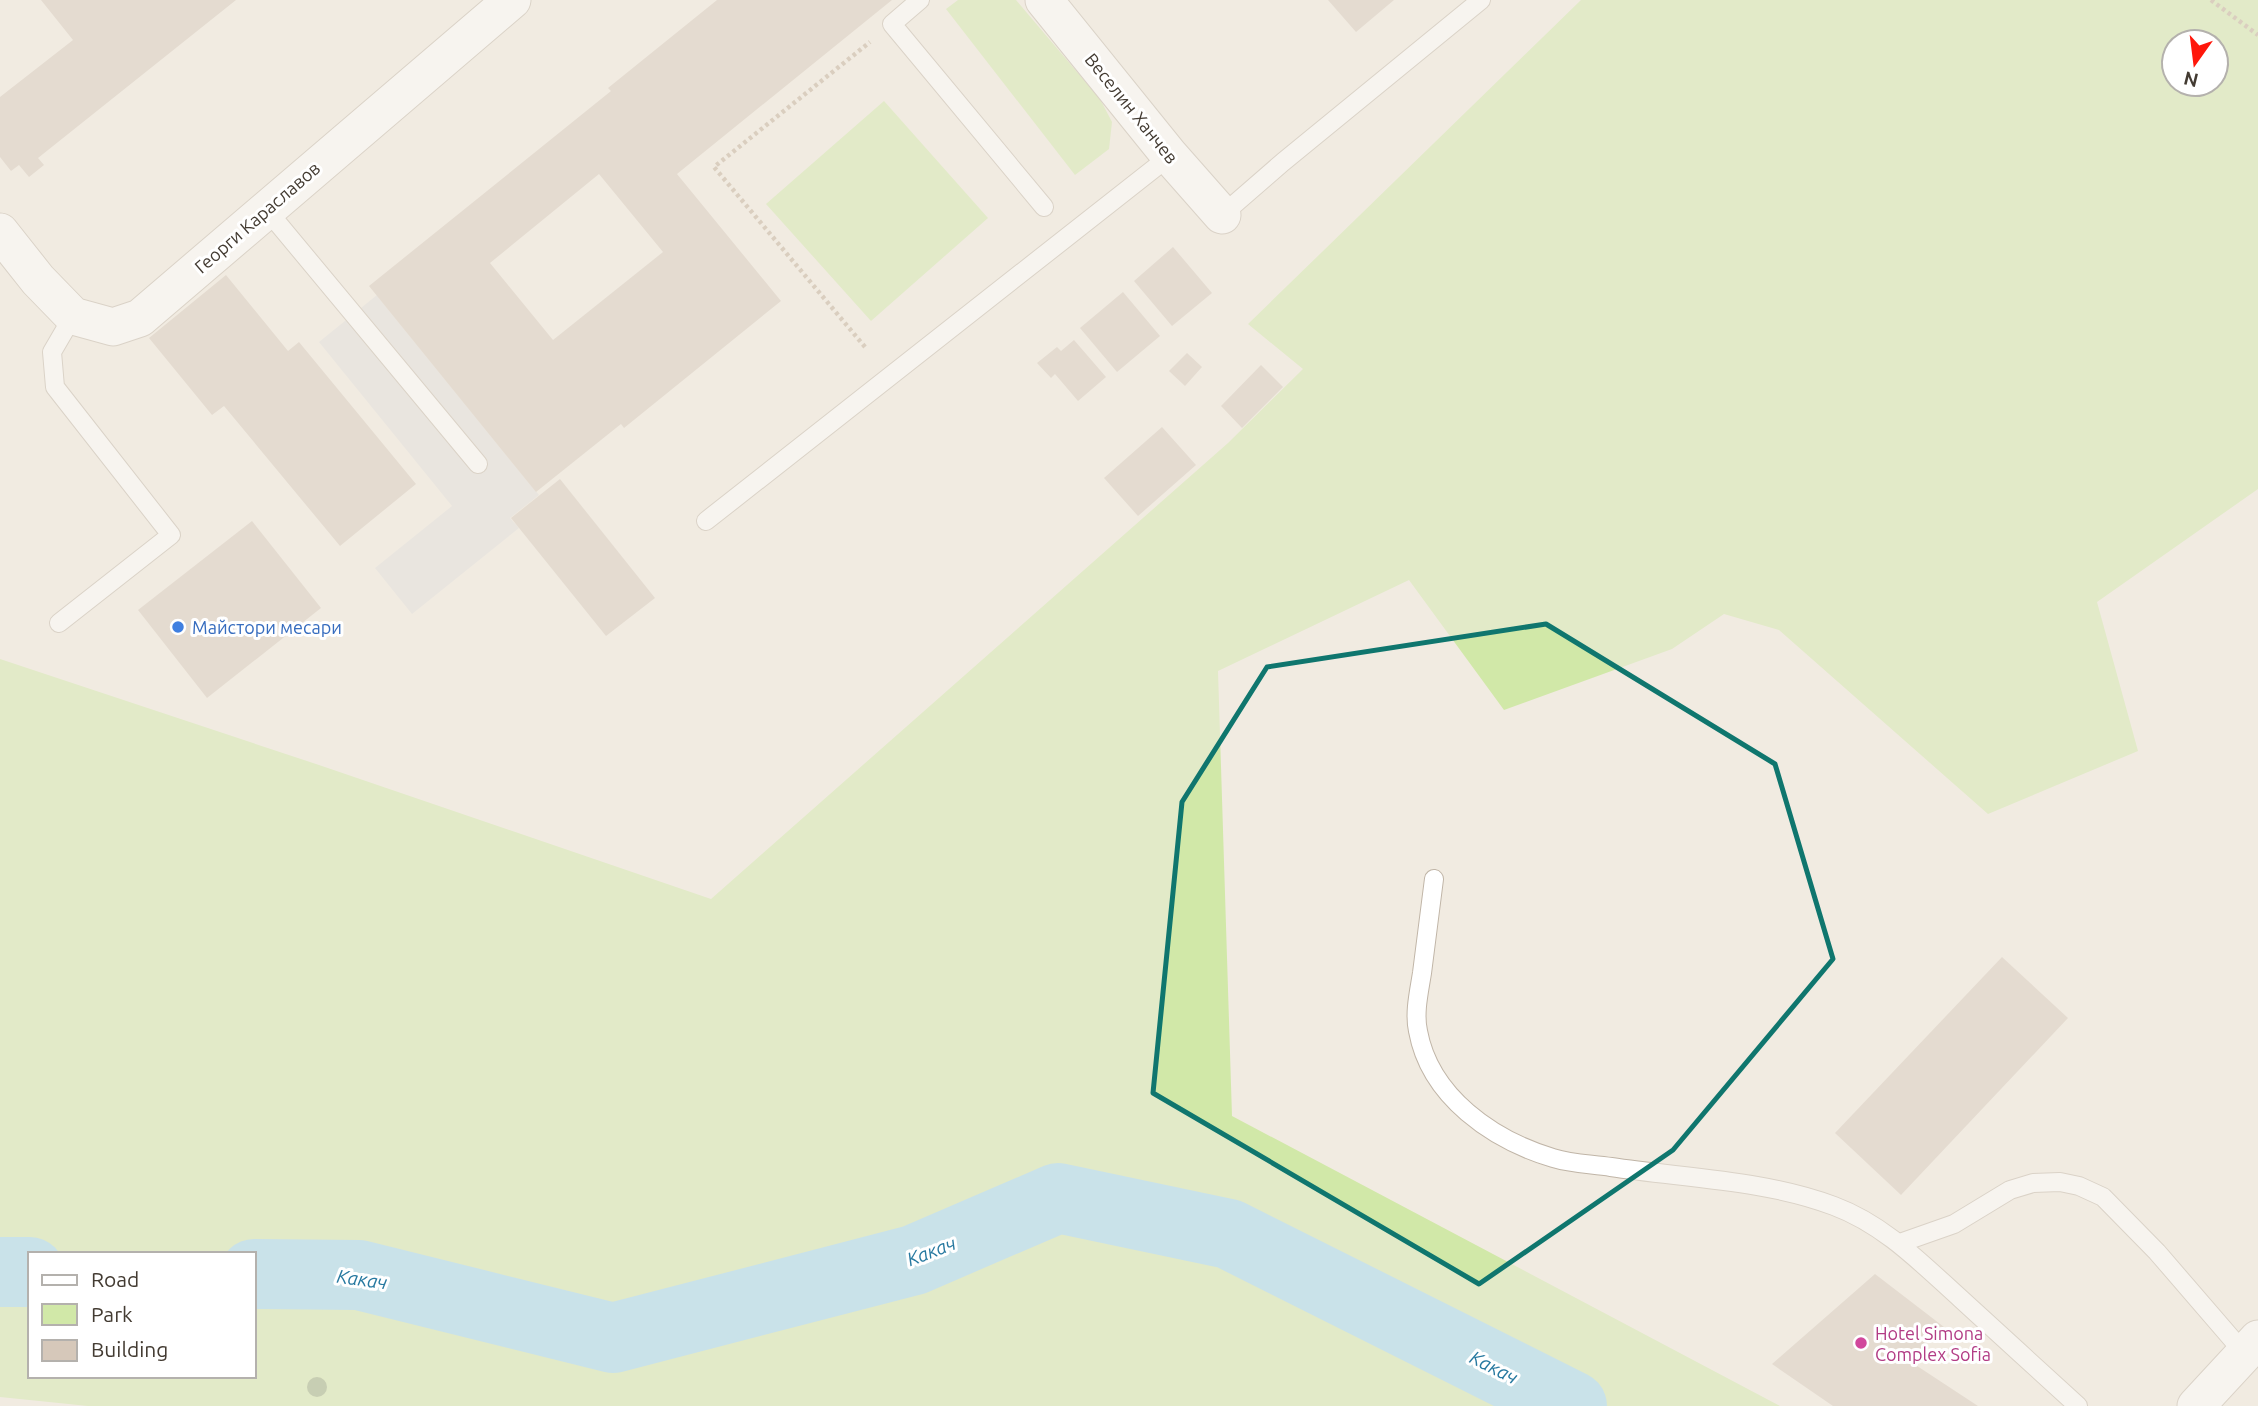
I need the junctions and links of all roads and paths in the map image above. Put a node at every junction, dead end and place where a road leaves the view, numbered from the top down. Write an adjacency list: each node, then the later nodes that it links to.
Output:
1 (512, 0): 10 (street, Георги Караславов)
2 (920, 0): 6 (lane)
3 (1044, 0): 8 (street, Веселин Ханчев)
4 (1481, 0): 11 (lane)
5 (2211, 0): 7 (path)
6 (892, 24): 9 (lane); 14 (path)
7 (2258, 35)
8 (1170, 156): 11 (street, Веселин Ханчев); 16 (lane)
9 (1044, 207)
10 (266, 209): 13 (street, Георги Караславов); 15 (lane)
11 (1222, 215)
12 (0, 232): 13 (street)
13 (73, 316): 17 (lane)
14 (865, 347)
15 (478, 464)
16 (706, 521)
17 (59, 623)
18 (1434, 879): 19 (lane)
19 (1900, 1243): 20 (lane); 21 (lane)
20 (2251, 1346): 22 (street)
21 (2078, 1406)
22 (2196, 1406)

